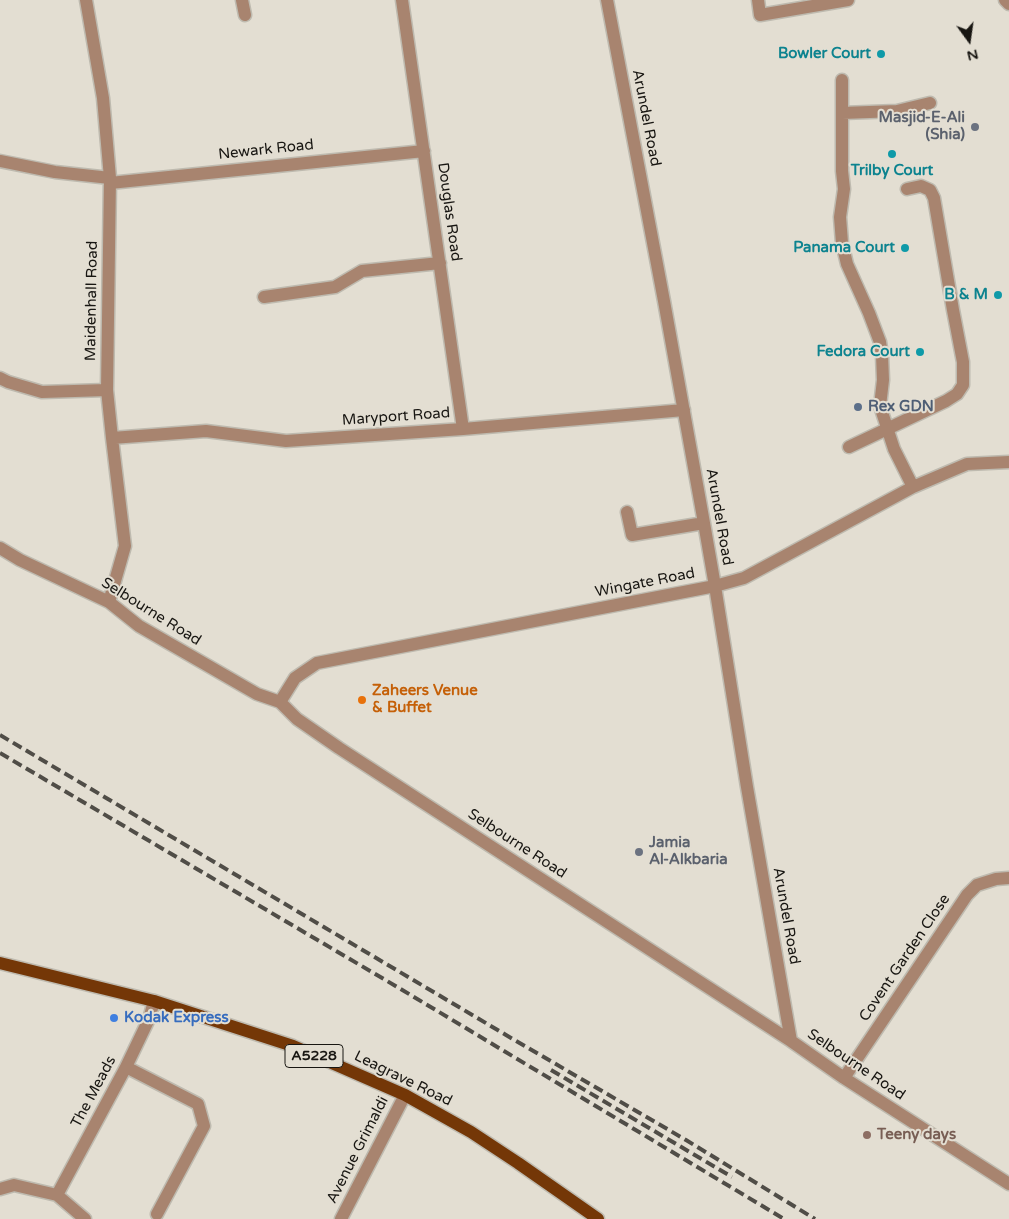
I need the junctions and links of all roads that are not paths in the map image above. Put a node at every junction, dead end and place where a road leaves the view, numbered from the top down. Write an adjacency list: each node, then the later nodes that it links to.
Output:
1 (86, 0): 15 (street, Maidenhall Road)
2 (242, 0): 9 (street)
3 (402, 0): 13 (street, Douglas Road)
4 (607, 0): 21 (street, Arundel Road)
5 (758, 0): 6 (street)
6 (848, 0)
7 (1004, 0): 8 (street)
8 (1009, 4)
9 (244, 15)
10 (842, 80): 12 (street)
11 (930, 103): 12 (street)
12 (842, 113): 23 (street)
13 (424, 151): 15 (street, Newark Road); 17 (street, Douglas Road)
14 (0, 161): 15 (street, Newark Road)
15 (110, 180): 20 (street, Maidenhall Road)
16 (907, 189): 23 (street)
17 (440, 263): 18 (street); 22 (street, Douglas Road)
18 (264, 297)
19 (0, 378): 20 (street)
20 (107, 390): 24 (street, Maidenhall Road)
21 (684, 410): 22 (street, Maryport Road); 29 (street, Arundel Road)
22 (463, 428): 24 (street, Maryport Road)
23 (888, 428): 25 (street); 27 (street)
24 (112, 438): 32 (street, Maidenhall Road)
25 (849, 447)
26 (1009, 462): 27 (street, Wingate Road)
27 (913, 487): 31 (street, Wingate Road)
28 (627, 512): 29 (street)
29 (704, 523): 31 (street, Arundel Road)
30 (0, 548): 32 (street, Selbourne Road)
31 (715, 586): 33 (street, Wingate Road); 37 (street, Arundel Road)
32 (110, 602): 33 (street, Selbourne Road)
33 (280, 702): 37 (street, Selbourne Road)
34 (1009, 878): 39 (street, Covent Garden Close)
35 (0, 963): 36 (main road, Leagrave Road / A5228)
36 (154, 1001): 38 (street, The Meads); 40 (main road, Leagrave Road / A5228)
37 (791, 1041): 39 (street, Selbourne Road)
38 (126, 1067): 43 (street, The Meads); 44 (street)
39 (844, 1078): 41 (street, Selbourne Road)
40 (405, 1095): 46 (street, Avenue Grimaldi); 47 (main road, Leagrave Road / A5228)
41 (1009, 1184)
42 (0, 1190): 43 (street)
43 (57, 1195): 45 (street)
44 (157, 1214)
45 (85, 1219)
46 (341, 1219)
47 (598, 1219)

